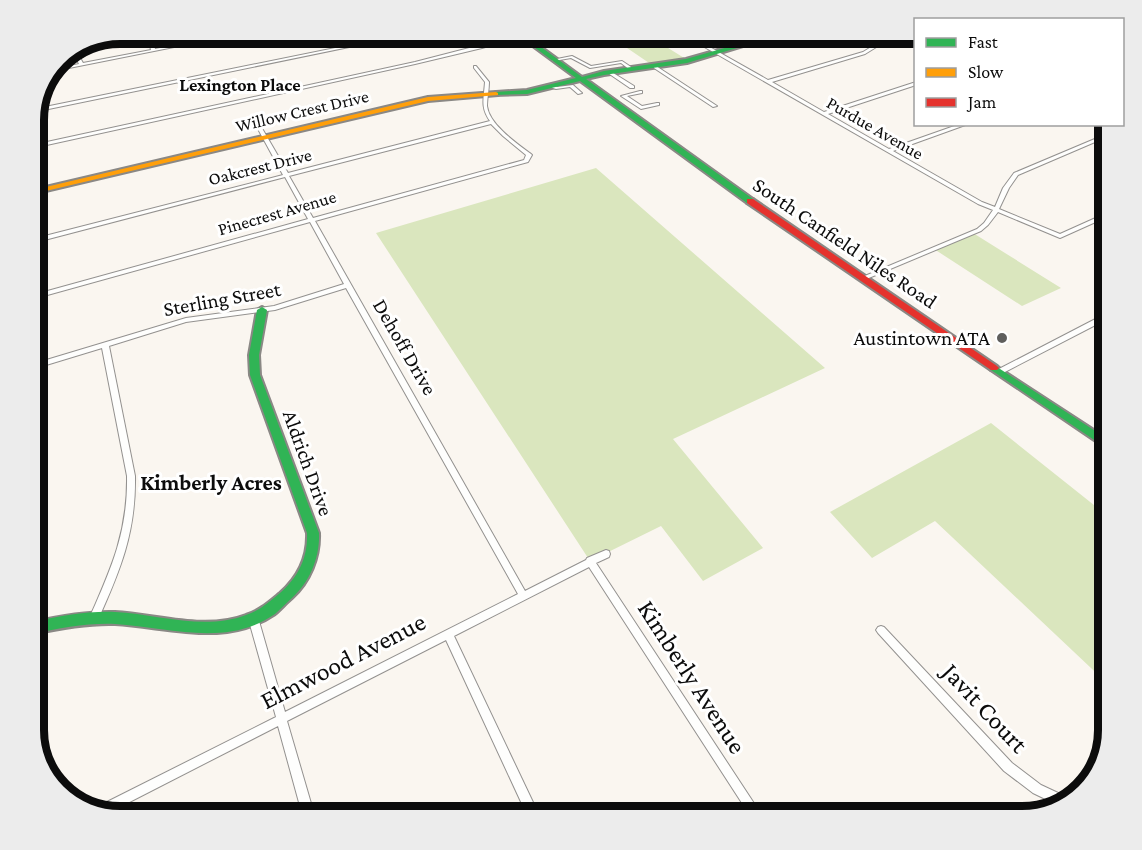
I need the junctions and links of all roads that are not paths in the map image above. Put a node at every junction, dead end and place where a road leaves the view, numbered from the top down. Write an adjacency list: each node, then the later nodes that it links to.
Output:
1 (152, 44): 11 (street)
2 (184, 44): 11 (street)
3 (361, 44): 33 (street)
4 (477, 44): 10 (street)
5 (491, 44): 10 (street)
6 (532, 44): 14 (street)
7 (701, 44): 12 (street, Purdue Avenue)
8 (746, 44): 12 (street, Willow Crest Drive)
9 (879, 44): 22 (street)
10 (481, 47): 40 (street)
11 (153, 50): 15 (street)
12 (716, 53): 17 (street, Willow Crest Drive); 22 (street, Purdue Avenue)
13 (77, 57): 15 (street)
14 (554, 60): 19 (street); 21 (street)
15 (81, 65): 18 (street)
16 (475, 67): 28 (street)
17 (655, 67): 19 (street, Willow Crest Drive); 31 (street)
18 (63, 68)
19 (632, 69): 20 (street, Willow Crest Drive)
20 (610, 72): 21 (street, Willow Crest Drive); 25 (street)
21 (580, 78): 24 (street, Willow Crest Drive); 32 (street, South Canfield Niles Road)
22 (768, 82): 34 (street, Purdue Avenue)
23 (914, 83): 34 (street)
24 (552, 86): 27 (street); 28 (street, Willow Crest Drive)
25 (632, 87)
26 (640, 92): 29 (street)
27 (580, 93)
28 (486, 96): 36 (street); 38 (street, Willow Crest Drive)
29 (633, 103): 30 (street); 32 (street)
30 (657, 104)
31 (715, 106)
32 (620, 107): 48 (street, South Canfield Niles Road)
33 (45, 109)
34 (824, 114): 41 (street, Purdue Avenue)
35 (255, 118): 38 (street, Dehoff Drive)
36 (493, 122): 42 (street, Oakcrest Drive); 45 (street, Pinecrest Avenue)
37 (960, 126): 41 (street)
38 (264, 137): 42 (street, Dehoff Drive); 43 (street, Willow Crest Drive)
39 (1098, 139): 44 (street)
40 (44, 145)
41 (888, 151): 44 (street, Purdue Avenue)
42 (286, 176): 45 (street, Dehoff Drive); 47 (street, Oakcrest Drive)
43 (44, 189)
44 (997, 211): 46 (street, Purdue Avenue); 48 (street)
45 (311, 219): 49 (street, Dehoff Drive); 50 (street, Pinecrest Avenue)
46 (1098, 219)
47 (44, 238)
48 (862, 279): 55 (street, South Canfield Niles Road)
49 (348, 285): 51 (street, Sterling Street); 59 (street, Dehoff Drive)
50 (44, 294)
51 (262, 310): 53 (street, Sterling Street); 61 (street, Aldrich Drive)
52 (1098, 321): 55 (street)
53 (105, 344): 54 (street, Sterling Street); 60 (street)
54 (44, 363)
55 (999, 372): 56 (street, South Canfield Niles Road)
56 (1098, 439)
57 (606, 554): 58 (street, Elmwood Avenue)
58 (590, 561): 59 (street, Elmwood Avenue); 70 (street, Kimberly Avenue)
59 (523, 595): 64 (street, Elmwood Avenue)
60 (94, 619): 61 (street); 62 (street)
61 (254, 621): 65 (street)
62 (44, 626)
63 (881, 630): 66 (street, Javit Court)
64 (448, 634): 65 (street, Elmwood Avenue); 69 (street)
65 (281, 719): 67 (street, Elmwood Avenue); 68 (street)
66 (1057, 798)
67 (112, 805)
68 (306, 806)
69 (529, 806)
70 (750, 806)

